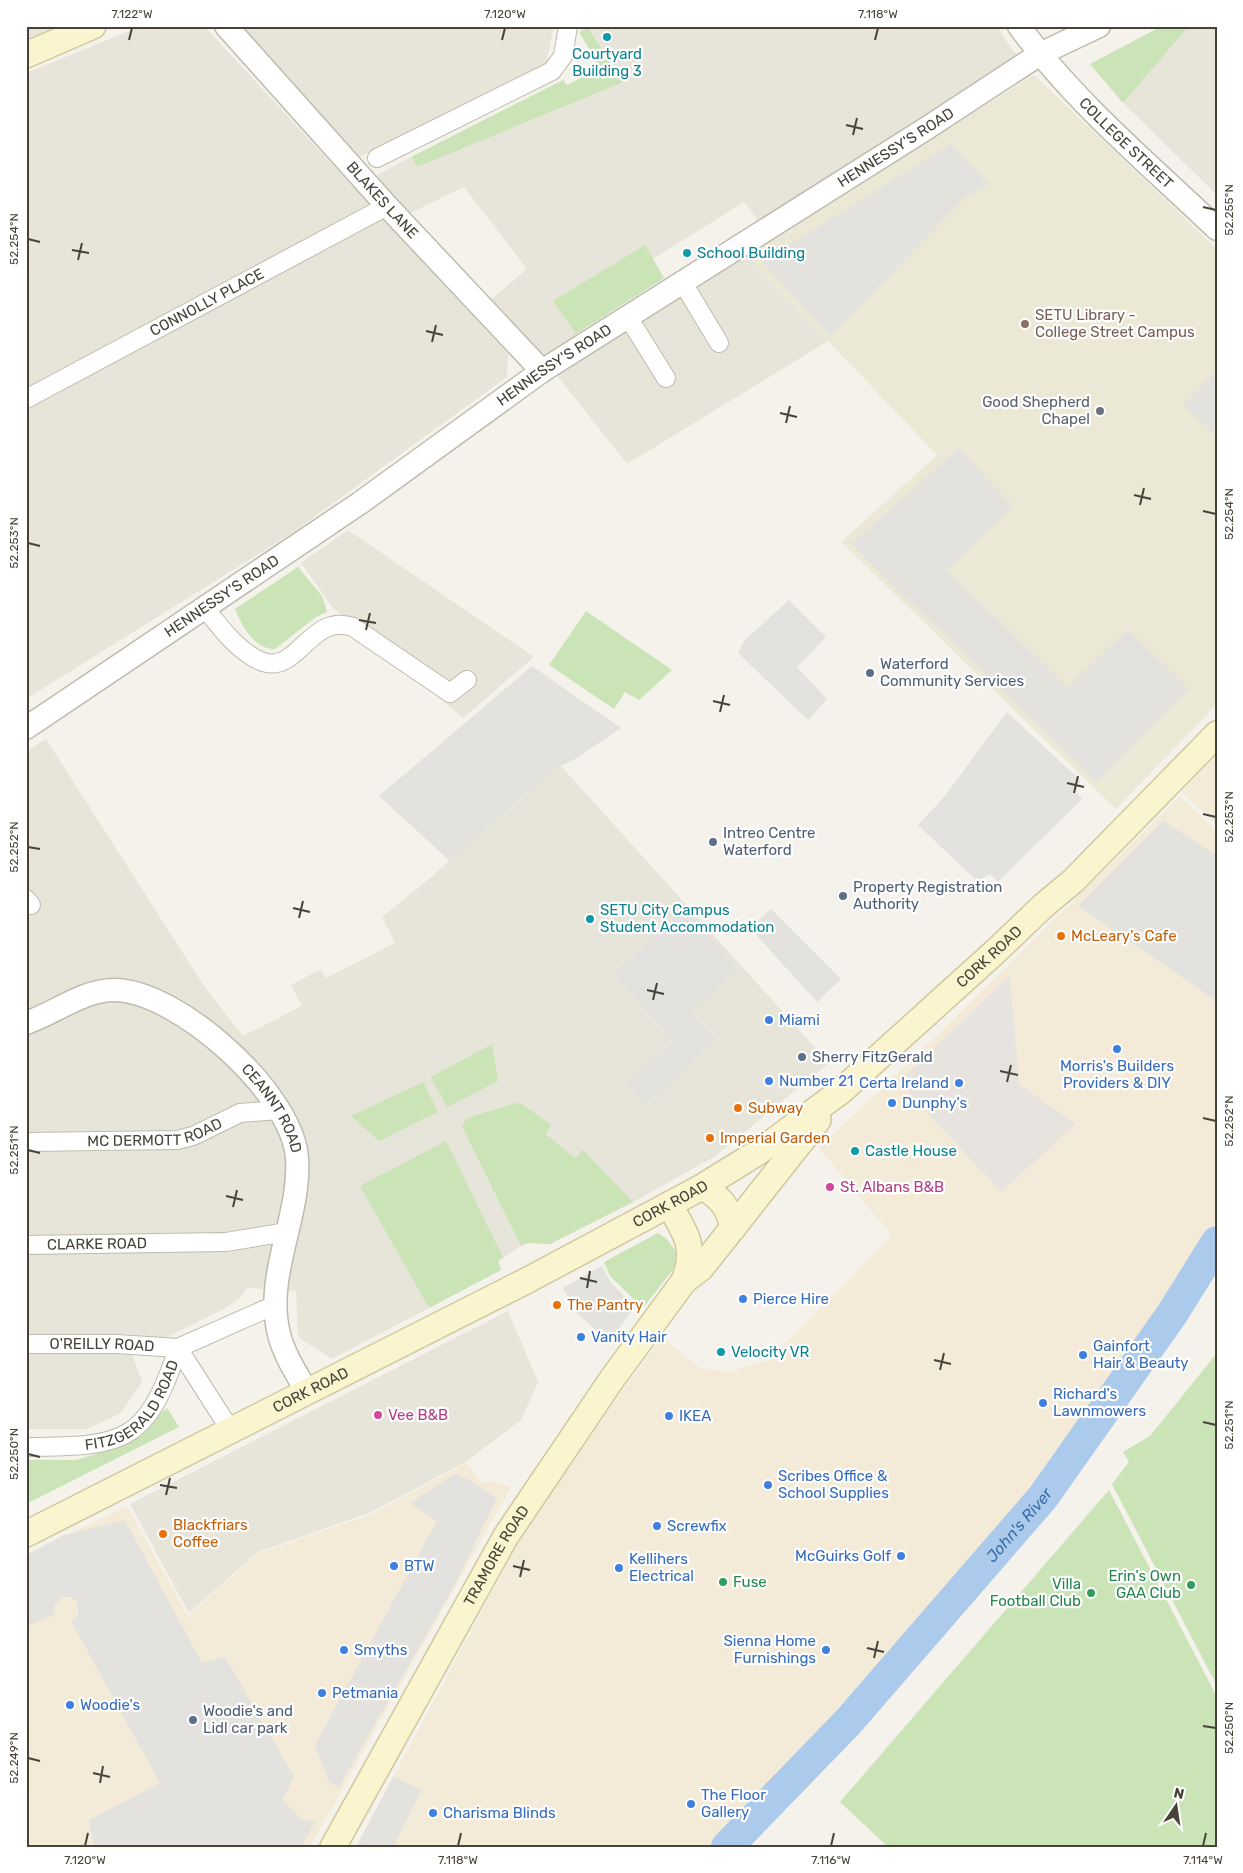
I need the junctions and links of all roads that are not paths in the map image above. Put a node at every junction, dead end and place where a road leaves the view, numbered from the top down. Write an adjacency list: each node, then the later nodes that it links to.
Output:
1 (93, 26): 7 (main road)
2 (226, 26): 9 (street, BLAKES LANE)
3 (568, 26): 8 (street)
4 (1019, 26): 6 (street, COLLEGE STREET)
5 (1099, 26): 6 (street, HENNESSY'S ROAD)
6 (1040, 54): 10 (street, COLLEGE STREET); 11 (street, HENNESSY'S ROAD)
7 (26, 55)
8 (377, 158)
9 (387, 206): 14 (street, BLAKES LANE); 16 (street, CONNOLLY PLACE)
10 (1217, 229)
11 (683, 283): 12 (street, HENNESSY'S ROAD); 13 (street)
12 (628, 318): 14 (street, HENNESSY'S ROAD); 15 (street)
13 (719, 343)
14 (542, 371): 17 (street, HENNESSY'S ROAD)
15 (666, 378)
16 (26, 399)
17 (205, 608): 18 (street); 19 (street, HENNESSY'S ROAD)
18 (467, 680)
19 (26, 728)
20 (1217, 734): 22 (main road, CORK ROAD)
21 (26, 1023): 23 (street, CEANNT ROAD)
22 (840, 1092): 25 (main road, CORK ROAD); 27 (main road, TRAMORE ROAD)
23 (280, 1110): 24 (street, MC DERMOTT ROAD); 28 (street, CEANNT ROAD)
24 (26, 1142)
25 (702, 1187): 26 (main road, CORK ROAD); 27 (main road)
26 (669, 1205): 30 (main road, TRAMORE ROAD); 34 (main road, CORK ROAD)
27 (733, 1228): 30 (main road, TRAMORE ROAD)
28 (287, 1232): 29 (street, CLARKE ROAD); 31 (street, CEANNT ROAD)
29 (26, 1245)
30 (684, 1281): 38 (main road, TRAMORE ROAD)
31 (275, 1305): 33 (street, FITZGERALD ROAD); 34 (street, CEANNT ROAD)
32 (26, 1344): 33 (street, O'REILLY ROAD)
33 (178, 1348): 35 (street); 36 (street, FITZGERALD ROAD)
34 (306, 1392): 35 (main road, CORK ROAD)
35 (231, 1430): 37 (main road, CORK ROAD)
36 (26, 1447)
37 (26, 1534)
38 (333, 1847)

